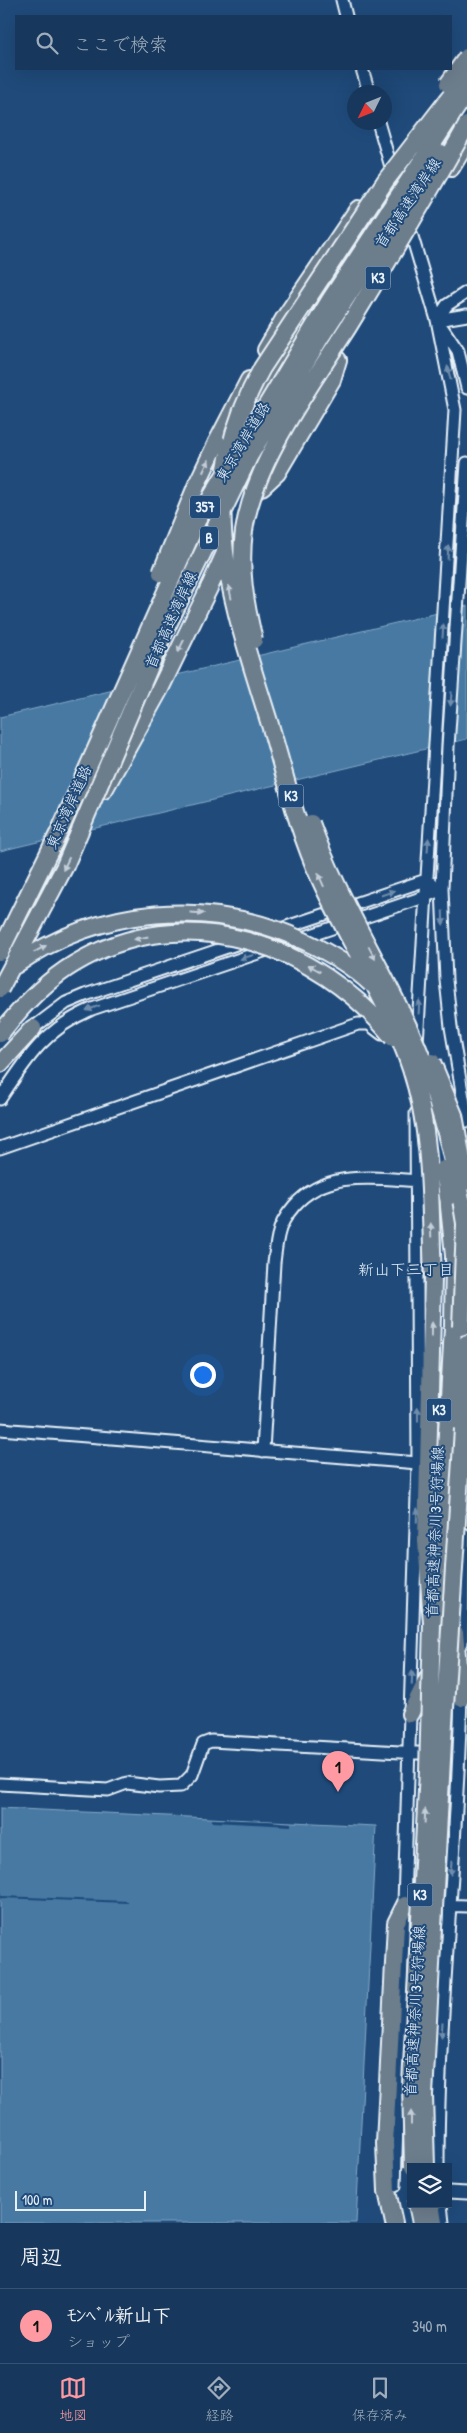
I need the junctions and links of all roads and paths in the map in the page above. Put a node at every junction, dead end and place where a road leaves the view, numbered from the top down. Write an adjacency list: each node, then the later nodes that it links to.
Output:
1 (342, 0): 2 (street)
2 (346, 15)
3 (467, 57): 15 (highway, bridge)
4 (362, 70): 7 (street)
5 (467, 75): 52 (highway, K3, one-way to 5, bridge)
6 (467, 83): 23 (highway, 首都高速湾岸線 / B, bridge)
7 (367, 85)
8 (467, 92): 22 (highway, 東京湾岸道路 / 357, bridge)
9 (467, 106): 20 (highway, 東京湾岸道路 / 357)
10 (467, 113): 24 (highway, 首都高速湾岸線 / B, bridge)
11 (467, 125): 44 (highway, K3, one-way to 44, bridge)
12 (380, 130): 18 (street)
13 (467, 142): 14 (highway)
14 (447, 176): 20 (highway, bridge); 24 (highway, B, one-way to 24, bridge)
15 (379, 178): 22 (highway, bridge); 23 (highway, B, one-way to 15, bridge)
16 (467, 292): 18 (street)
17 (467, 315): 18 (street)
18 (436, 320): 19 (street); 25 (street, one-way to 18)
19 (467, 388)
20 (253, 436): 30 (highway, 東京湾岸道路 / 357, bridge)
21 (467, 462): 26 (street, one-way to 26)
22 (157, 608): 28 (highway, 東京湾岸道路 / 357, bridge)
23 (110, 724): 29 (highway, 首都高速湾岸線 / B, bridge)
24 (81, 831): 32 (highway, 首都高速湾岸線 / B, one-way to 32, bridge)
25 (426, 880): 26 (street); 27 (street); 33 (street, one-way to 25)
26 (442, 889): 27 (street); 38 (street, one-way to 38)
27 (424, 898): 35 (street, one-way to 27); 37 (street, one-way to 37)
28 (0, 952)
29 (0, 958)
30 (0, 965)
31 (0, 976): 40 (highway, K3, one-way to 40, bridge)
32 (0, 989)
33 (33, 1028): 36 (highway)
34 (0, 1034): 43 (highway, 首都高速神奈川3号狩場線 / K3, one-way to 34, bridge)
35 (417, 1051): 39 (street); 41 (street)
36 (0, 1064)
37 (0, 1099)
38 (467, 1121)
39 (0, 1148)
40 (464, 1166): 42 (highway, K3, bridge); 53 (highway, K3, bridge)
41 (416, 1181): 42 (street); 48 (street); 50 (street, one-way to 41)
42 (467, 1185)
43 (448, 1197): 52 (highway, 首都高速神奈川3号狩場線 / K3); 54 (highway, K3)
44 (467, 1235)
45 (467, 1343): 55 (highway, 首都高速神奈川3号狩場線 / K3, bridge)
46 (467, 1417): 49 (street)
47 (0, 1429): 48 (street)
48 (263, 1451): 50 (street)
49 (466, 1462): 53 (street)
50 (418, 1463): 54 (street, one-way to 50)
51 (467, 1488): 55 (highway, K3, bridge)
52 (432, 1623): 62 (highway, 首都高速神奈川3号狩場線 / K3, one-way to 52, bridge)
53 (461, 1698): 57 (street)
54 (410, 1714): 56 (street)
55 (444, 1722): 63 (highway, 首都高速神奈川3号狩場線 / K3, bridge)
56 (409, 1752): 57 (street); 58 (street); 59 (street)
57 (460, 1755): 60 (street, one-way to 60)
58 (0, 1784)
59 (405, 1905): 60 (street); 70 (street); 70 (highway)
60 (449, 1905): 61 (street); 64 (street, one-way to 64)
61 (467, 1906)
62 (413, 2163)
63 (426, 2163)
64 (438, 2163)
65 (452, 2192): 66 (street)
66 (467, 2194)
67 (418, 2208): 71 (highway)
68 (434, 2208): 69 (highway)
69 (441, 2219)
70 (396, 2223)
71 (421, 2223)

